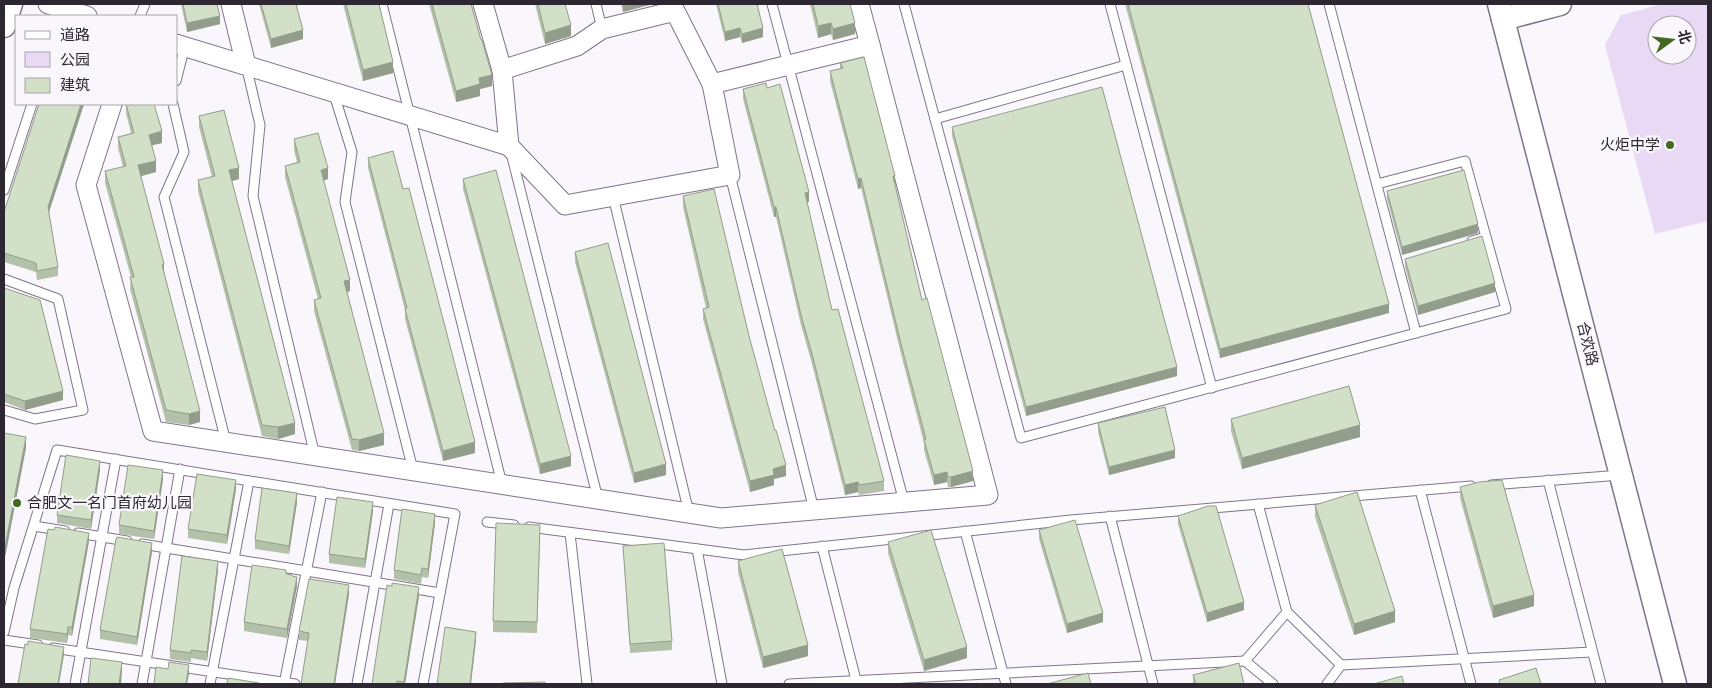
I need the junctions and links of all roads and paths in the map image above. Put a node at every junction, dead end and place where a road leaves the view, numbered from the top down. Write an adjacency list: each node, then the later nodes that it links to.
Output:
1 (11, 4): 16 (street)
2 (231, 4): 20 (street)
3 (382, 4): 30 (lane)
4 (483, 4): 24 (street)
5 (596, 4): 17 (lane)
6 (772, 4): 21 (lane)
7 (859, 4): 19 (street)
8 (904, 4): 31 (lane)
9 (1110, 4): 22 (lane)
10 (1329, 4): 34 (lane)
11 (1560, 4): 14 (street)
12 (675, 7): 17 (street); 25 (street)
13 (58, 10): 15 (street)
14 (1501, 12): 48 (street, 合欢路)
15 (82, 15)
16 (4, 26)
17 (602, 29): 24 (street)
18 (181, 45): 20 (street); 23 (lane)
19 (870, 45): 21 (street); 55 (street)
20 (246, 65): 26 (street); 44 (lane)
21 (789, 65): 25 (street); 55 (lane)
22 (1126, 65): 31 (lane); 41 (lane)
23 (178, 67)
24 (502, 70): 32 (street)
25 (712, 84): 33 (street)
26 (333, 91): 30 (street); 47 (lane)
27 (32, 105): 35 (lane)
28 (112, 105): 43 (street)
29 (172, 105): 43 (lane)
30 (410, 115): 32 (street); 51 (lane)
31 (935, 119): 41 (lane)
32 (509, 146): 36 (street); 54 (lane)
33 (730, 176): 36 (street); 58 (lane)
34 (1377, 184): 37 (lane); 40 (lane)
35 (4, 190)
36 (614, 196): 59 (lane)
37 (1486, 238): 38 (lane); 40 (lane)
38 (1459, 245)
39 (4, 279): 42 (lane)
40 (1416, 333): 41 (lane)
41 (1212, 388)
42 (4, 410)
43 (226, 442): 44 (street)
44 (315, 456): 47 (street)
45 (116, 459): 46 (lane); 62 (lane); 65 (lane)
46 (180, 469): 50 (lane); 67 (lane)
47 (413, 470): 51 (street)
48 (1621, 475): 49 (lane); 104 (street, 合欢路)
49 (1548, 480): 52 (lane); 79 (lane)
50 (249, 481): 53 (lane); 69 (lane)
51 (502, 484): 54 (street)
52 (1420, 490): 57 (lane); 80 (lane)
53 (322, 492): 56 (lane); 70 (lane)
54 (598, 499): 59 (street)
55 (904, 502): 58 (street)
56 (389, 504): 71 (lane); 74 (lane)
57 (1258, 504): 60 (lane); 75 (lane)
58 (814, 510): 59 (street)
59 (689, 513)
60 (1110, 516): 63 (lane); 84 (lane)
61 (487, 522): 64 (lane)
62 (34, 526): 65 (lane); 73 (lane)
63 (965, 531): 66 (lane); 86 (lane)
64 (570, 533): 68 (lane); 95 (lane)
65 (102, 537): 67 (lane); 78 (lane)
66 (822, 546): 68 (lane); 88 (lane)
67 (167, 548): 69 (lane); 81 (lane)
68 (697, 548): 96 (lane)
69 (234, 559): 70 (lane); 85 (lane)
70 (307, 570): 71 (lane); 87 (lane)
71 (375, 582): 74 (lane); 93 (lane)
72 (4, 585): 73 (lane)
73 (14, 588): 76 (lane)
74 (440, 593): 94 (lane)
75 (1287, 612): 82 (lane); 83 (lane)
76 (4, 632)
77 (4, 640): 78 (lane)
78 (81, 652): 81 (lane); 89 (lane)
79 (1592, 652): 80 (lane); 103 (lane)
80 (1464, 658): 83 (lane); 102 (lane)
81 (146, 662): 85 (lane); 90 (lane)
82 (1245, 662): 84 (lane); 100 (lane)
83 (1341, 665): 101 (lane)
84 (1149, 666): 86 (lane); 99 (lane)
85 (212, 672): 87 (lane); 91 (lane)
86 (1003, 674): 88 (lane); 98 (lane)
87 (284, 683): 92 (lane)
88 (857, 683): 97 (lane)
89 (75, 684)
90 (142, 684)
91 (210, 684)
92 (295, 684)
93 (356, 684)
94 (423, 684)
95 (587, 684)
96 (722, 684)
97 (788, 684)
98 (1006, 684)
99 (1153, 684)
100 (1273, 684)
101 (1327, 684)
102 (1471, 684)
103 (1601, 684)
104 (1675, 684)

